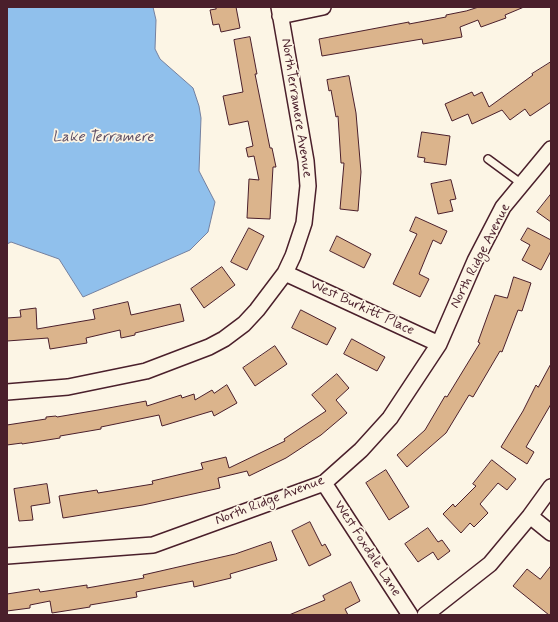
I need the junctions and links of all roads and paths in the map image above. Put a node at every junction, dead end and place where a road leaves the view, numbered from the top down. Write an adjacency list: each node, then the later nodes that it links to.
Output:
1 (324, 7): 2 (street)
2 (280, 12): 6 (street, NorthTerramere Avenue)
3 (551, 149): 5 (street, North Ridge Avenue)
4 (488, 159): 5 (lane)
5 (522, 184): 7 (street, North Ridge Avenue)
6 (285, 273): 7 (street, West Burkitt Place); 8 (street, NorthTerramere Avenue)
7 (439, 344): 9 (street, North Ridge Avenue)
8 (7, 392)
9 (324, 483): 13 (street, North Ridge Avenue); 14 (street, West Foxdale Lane)
10 (551, 487): 11 (street)
11 (530, 516): 12 (street); 15 (street)
12 (551, 533)
13 (7, 556)
14 (410, 615)
15 (425, 615)

